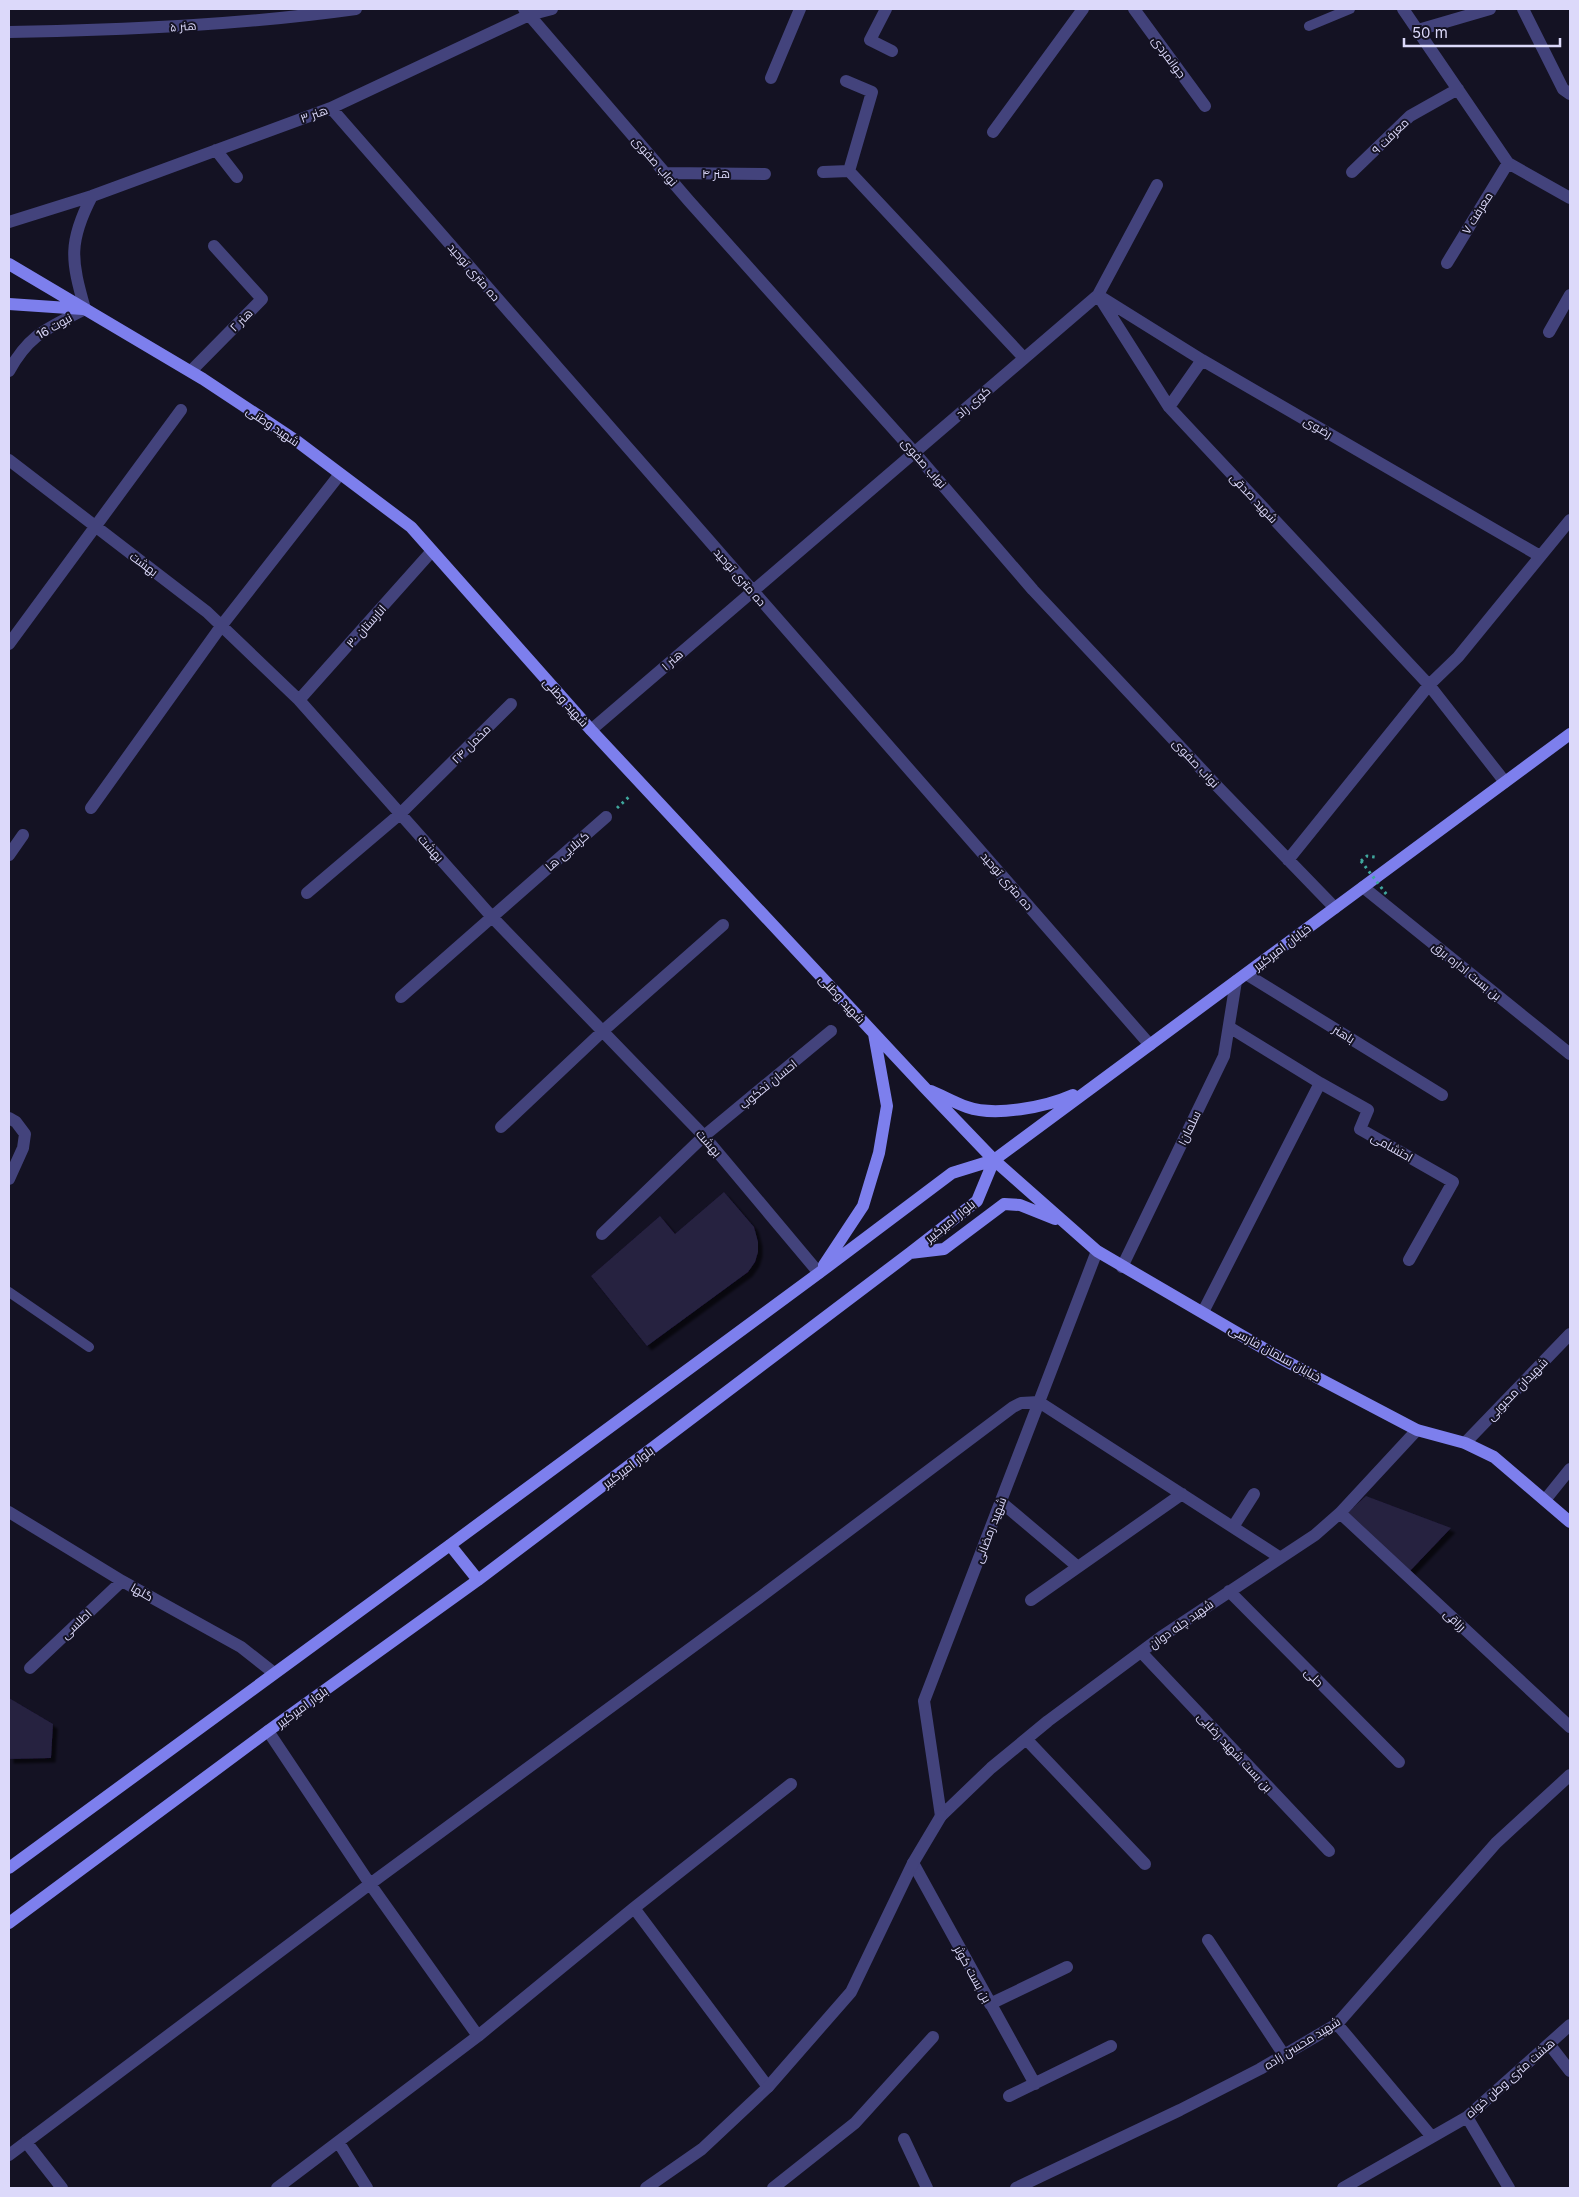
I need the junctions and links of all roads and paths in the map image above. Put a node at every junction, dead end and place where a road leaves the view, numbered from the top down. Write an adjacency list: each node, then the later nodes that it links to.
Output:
1 (356, 9): 14 (street, هنر ۵)
2 (552, 9): 11 (street, هنر ۳)
3 (800, 9): 16 (street)
4 (886, 9): 15 (street)
5 (1083, 9): 22 (street)
6 (1134, 9): 20 (street, جوانمردی)
7 (1350, 9): 12 (lane)
8 (1403, 9): 13 (street)
9 (1490, 9): 13 (street)
10 (1523, 9): 19 (street)
11 (527, 12): 21 (street, هنر ۳); 28 (street, نواب صفوی)
12 (1309, 26)
13 (1418, 30): 18 (street)
14 (9, 32)
15 (892, 52)
16 (771, 78)
17 (846, 81): 25 (street)
18 (1458, 89): 24 (street); 27 (street, معرفت ۹)
19 (1570, 94)
20 (1205, 106)
21 (331, 108): 23 (street, هنر ۳); 56 (street, ده متری توحید)
22 (993, 132)
23 (216, 150): 30 (street); 32 (street, هنر ۳)
24 (1508, 164): 33 (street); 36 (street, معرفت ۷)
25 (848, 171): 26 (street); 43 (street)
26 (823, 172)
27 (1352, 172)
28 (666, 173): 29 (street, هنر ۴); 49 (street, نواب صفوی)
29 (765, 174)
30 (237, 177)
31 (1157, 185): 38 (street, کوی راد)
32 (92, 196): 34 (street, هنر ۳); 41 (street)
33 (1570, 198)
34 (9, 222)
35 (214, 246): 46 (street, هنر ۲)
36 (1446, 263)
37 (9, 264): 41 (main road, شهید وطنی)
38 (1098, 295): 43 (street, کوی راد); 44 (street, رضوی); 47 (street, شهید صدقی)
39 (1570, 295): 42 (street)
40 (9, 304): 41 (main road)
41 (85, 309): 45 (street, نبوت 16); 46 (main road, شهید وطنی)
42 (1549, 332)
43 (1024, 358): 49 (street, کوی راد)
44 (1202, 360): 47 (street); 55 (street, رضوی)
45 (9, 370)
46 (191, 371): 51 (main road, شهید وطنی)
47 (1169, 407): 59 (street, شهید صدقی)
48 (181, 410): 53 (street)
49 (914, 452): 56 (street, کوی راد); 72 (street, نواب صفوی)
50 (9, 460): 53 (street, بهشت)
51 (340, 474): 54 (main road, شهید وطنی); 57 (street)
52 (1570, 520): 55 (street)
53 (95, 527): 57 (street, بهشت); 58 (street)
54 (432, 551): 60 (street, انارستان ۳۰); 62 (main road, شهید وطنی)
55 (1540, 556): 59 (street)
56 (753, 591): 62 (street, هنر ۱); 85 (street, ده متری توحید)
57 (222, 625): 60 (street, بهشت); 66 (street)
58 (9, 644)
59 (1429, 685): 64 (street, شهید صدقی); 72 (street)
60 (299, 700): 67 (street, بهشت)
61 (511, 704): 67 (street, مخمل ۲۴)
62 (591, 730): 65 (main road, شهید وطنی)
63 (1570, 734): 64 (main road, خیابان امیرکبیر)
64 (1505, 782): 73 (main road, خیابان امیرکبیر)
65 (643, 785): 68 (path); 84 (main road, شهید وطنی)
66 (91, 808)
67 (400, 814): 74 (street, مخمل ۲۴); 77 (street, بهشت)
68 (606, 817): 77 (street, کربلایی ها)
69 (24, 835): 70 (street)
70 (9, 855)
71 (1375, 857): 75 (path, bridge)
72 (1288, 860): 76 (street, نواب صفوی)
73 (1363, 887): 76 (main road, خیابان امیرکبیر); 86 (street, بن بست اداره برق)
74 (307, 893)
75 (1387, 896)
76 (1335, 908): 79 (main road, خیابان امیرکبیر)
77 (492, 917): 80 (street, کربلایی ها); 82 (street, بهشت)
78 (723, 925): 82 (street)
79 (1241, 978): 81 (street, سلمان۱); 85 (main road, خیابان امیرکبیر); 90 (street, باهنر)
80 (401, 997)
81 (1229, 1027): 87 (street, احتشامی); 101 (street, سلمان۱)
82 (604, 1030): 92 (street); 93 (street, بهشت)
83 (832, 1031): 93 (street, احسان نخکوب)
84 (874, 1034): 88 (main road, شهید وطنی); 102 (main road)
85 (1150, 1045): 89 (main road, خیابان امیرکبیر)
86 (1570, 1054)
87 (1320, 1084): 100 (street, احتشامی); 104 (street)
88 (925, 1088): 89 (main road); 94 (main road, شهید وطنی)
89 (1091, 1088): 94 (main road, خیابان امیرکبیر)
90 (1442, 1094)
91 (9, 1118): 95 (street)
92 (501, 1127)
93 (704, 1136): 97 (street, احسان نخکوب); 102 (street, بهشت)
94 (994, 1160): 96 (main road, خیابان سلمان فارسی); 99 (main road, بلوار امیرکبیر); 102 (main road)
95 (9, 1179)
96 (1064, 1222): 98 (main road, خیابان سلمان فارسی); 99 (main road)
97 (602, 1234)
98 (1097, 1251): 101 (main road, خیابان سلمان فارسی); 107 (street, شهید رمضانی)
99 (910, 1253): 122 (main road, بلوار امیرکبیر)
100 (1409, 1260)
101 (1122, 1267): 104 (main road, خیابان سلمان فارسی)
102 (819, 1273): 119 (main road)
103 (9, 1292): 106 (lane)
104 (1203, 1312): 108 (main road, خیابان سلمان فارسی)
105 (1570, 1334): 109 (street, شهیدان محبوبی)
106 (89, 1347)
107 (1039, 1402): 111 (street); 114 (street, شهید رمضانی); 140 (street)
108 (1417, 1430): 109 (main road, خیابان سلمان فارسی); 116 (street, شهید چله دوان)
109 (1465, 1443): 113 (main road, خیابان سلمان فارسی)
110 (1570, 1469): 113 (street)
111 (1182, 1494): 118 (street); 121 (street)
112 (1254, 1494): 118 (street)
113 (1545, 1500): 117 (main road, خیابان سلمان فارسی)
114 (1001, 1502): 121 (street); 135 (street, شهید رمضانی)
115 (9, 1512): 123 (street, گلها)
116 (1340, 1513): 120 (street, شهید چله دوان); 129 (street, رزاقی)
117 (1570, 1522)
118 (1233, 1527): 120 (street)
119 (450, 1545): 122 (main road); 128 (main road)
120 (1279, 1557): 124 (street, شهید چله دوان)
121 (1078, 1567): 125 (street)
122 (478, 1580): 130 (main road, بلوار امیرکبیر)
123 (122, 1581): 127 (street, اطلسی); 128 (street, گلها)
124 (1229, 1591): 126 (street, شهید چله دوان); 132 (street, حلی)
125 (1031, 1600)
126 (1141, 1652): 131 (street, شهید چله دوان); 136 (street, بن بست شهید رضایی)
127 (30, 1668)
128 (274, 1673): 139 (main road)
129 (1570, 1727)
130 (268, 1731): 140 (street); 142 (main road, بلوار امیرکبیر)
131 (1026, 1739): 135 (street, شهید چله دوان); 138 (street)
132 (1399, 1762)
133 (1570, 1775): 146 (street, شهید محسن زاده)
134 (791, 1784): 141 (street)
135 (941, 1816): 137 (street, شهید چله دوان)
136 (1329, 1851)
137 (913, 1863): 145 (street, بن بست کوثر); 155 (street, شهید چله دوان)
138 (1145, 1864)
139 (9, 1868)
140 (370, 1884): 148 (street); 160 (street)
141 (634, 1908): 148 (street); 155 (street)
142 (9, 1923)
143 (1208, 1940): 152 (street)
144 (1067, 1967): 145 (street)
145 (990, 2004): 154 (street, بن بست کوثر)
146 (1337, 2024): 152 (street, شهید محسن زاده); 158 (street)
147 (1570, 2025): 150 (street, هشت متری وطن خواه)
148 (478, 2036): 161 (street)
149 (933, 2037): 167 (street)
150 (1549, 2044): 153 (street); 157 (street, هشت متری وطن خواه)
151 (1111, 2046): 154 (street)
152 (1284, 2055): 169 (street, شهید محسن زاده)
153 (1570, 2071)
154 (1035, 2084): 156 (street)
155 (768, 2087): 166 (street, شهید چله دوان)
156 (1009, 2096)
157 (1467, 2117): 158 (street, هشت متری وطن خواه); 171 (street)
158 (1432, 2137): 170 (street, هشت متری وطن خواه)
159 (904, 2139): 168 (street)
160 (26, 2142): 162 (street); 163 (street)
161 (339, 2143): 164 (street); 165 (street)
162 (9, 2155)
163 (62, 2188)
164 (277, 2188)
165 (367, 2188)
166 (646, 2188)
167 (773, 2188)
168 (927, 2188)
169 (1016, 2188)
170 (1343, 2188)
171 (1509, 2188)

